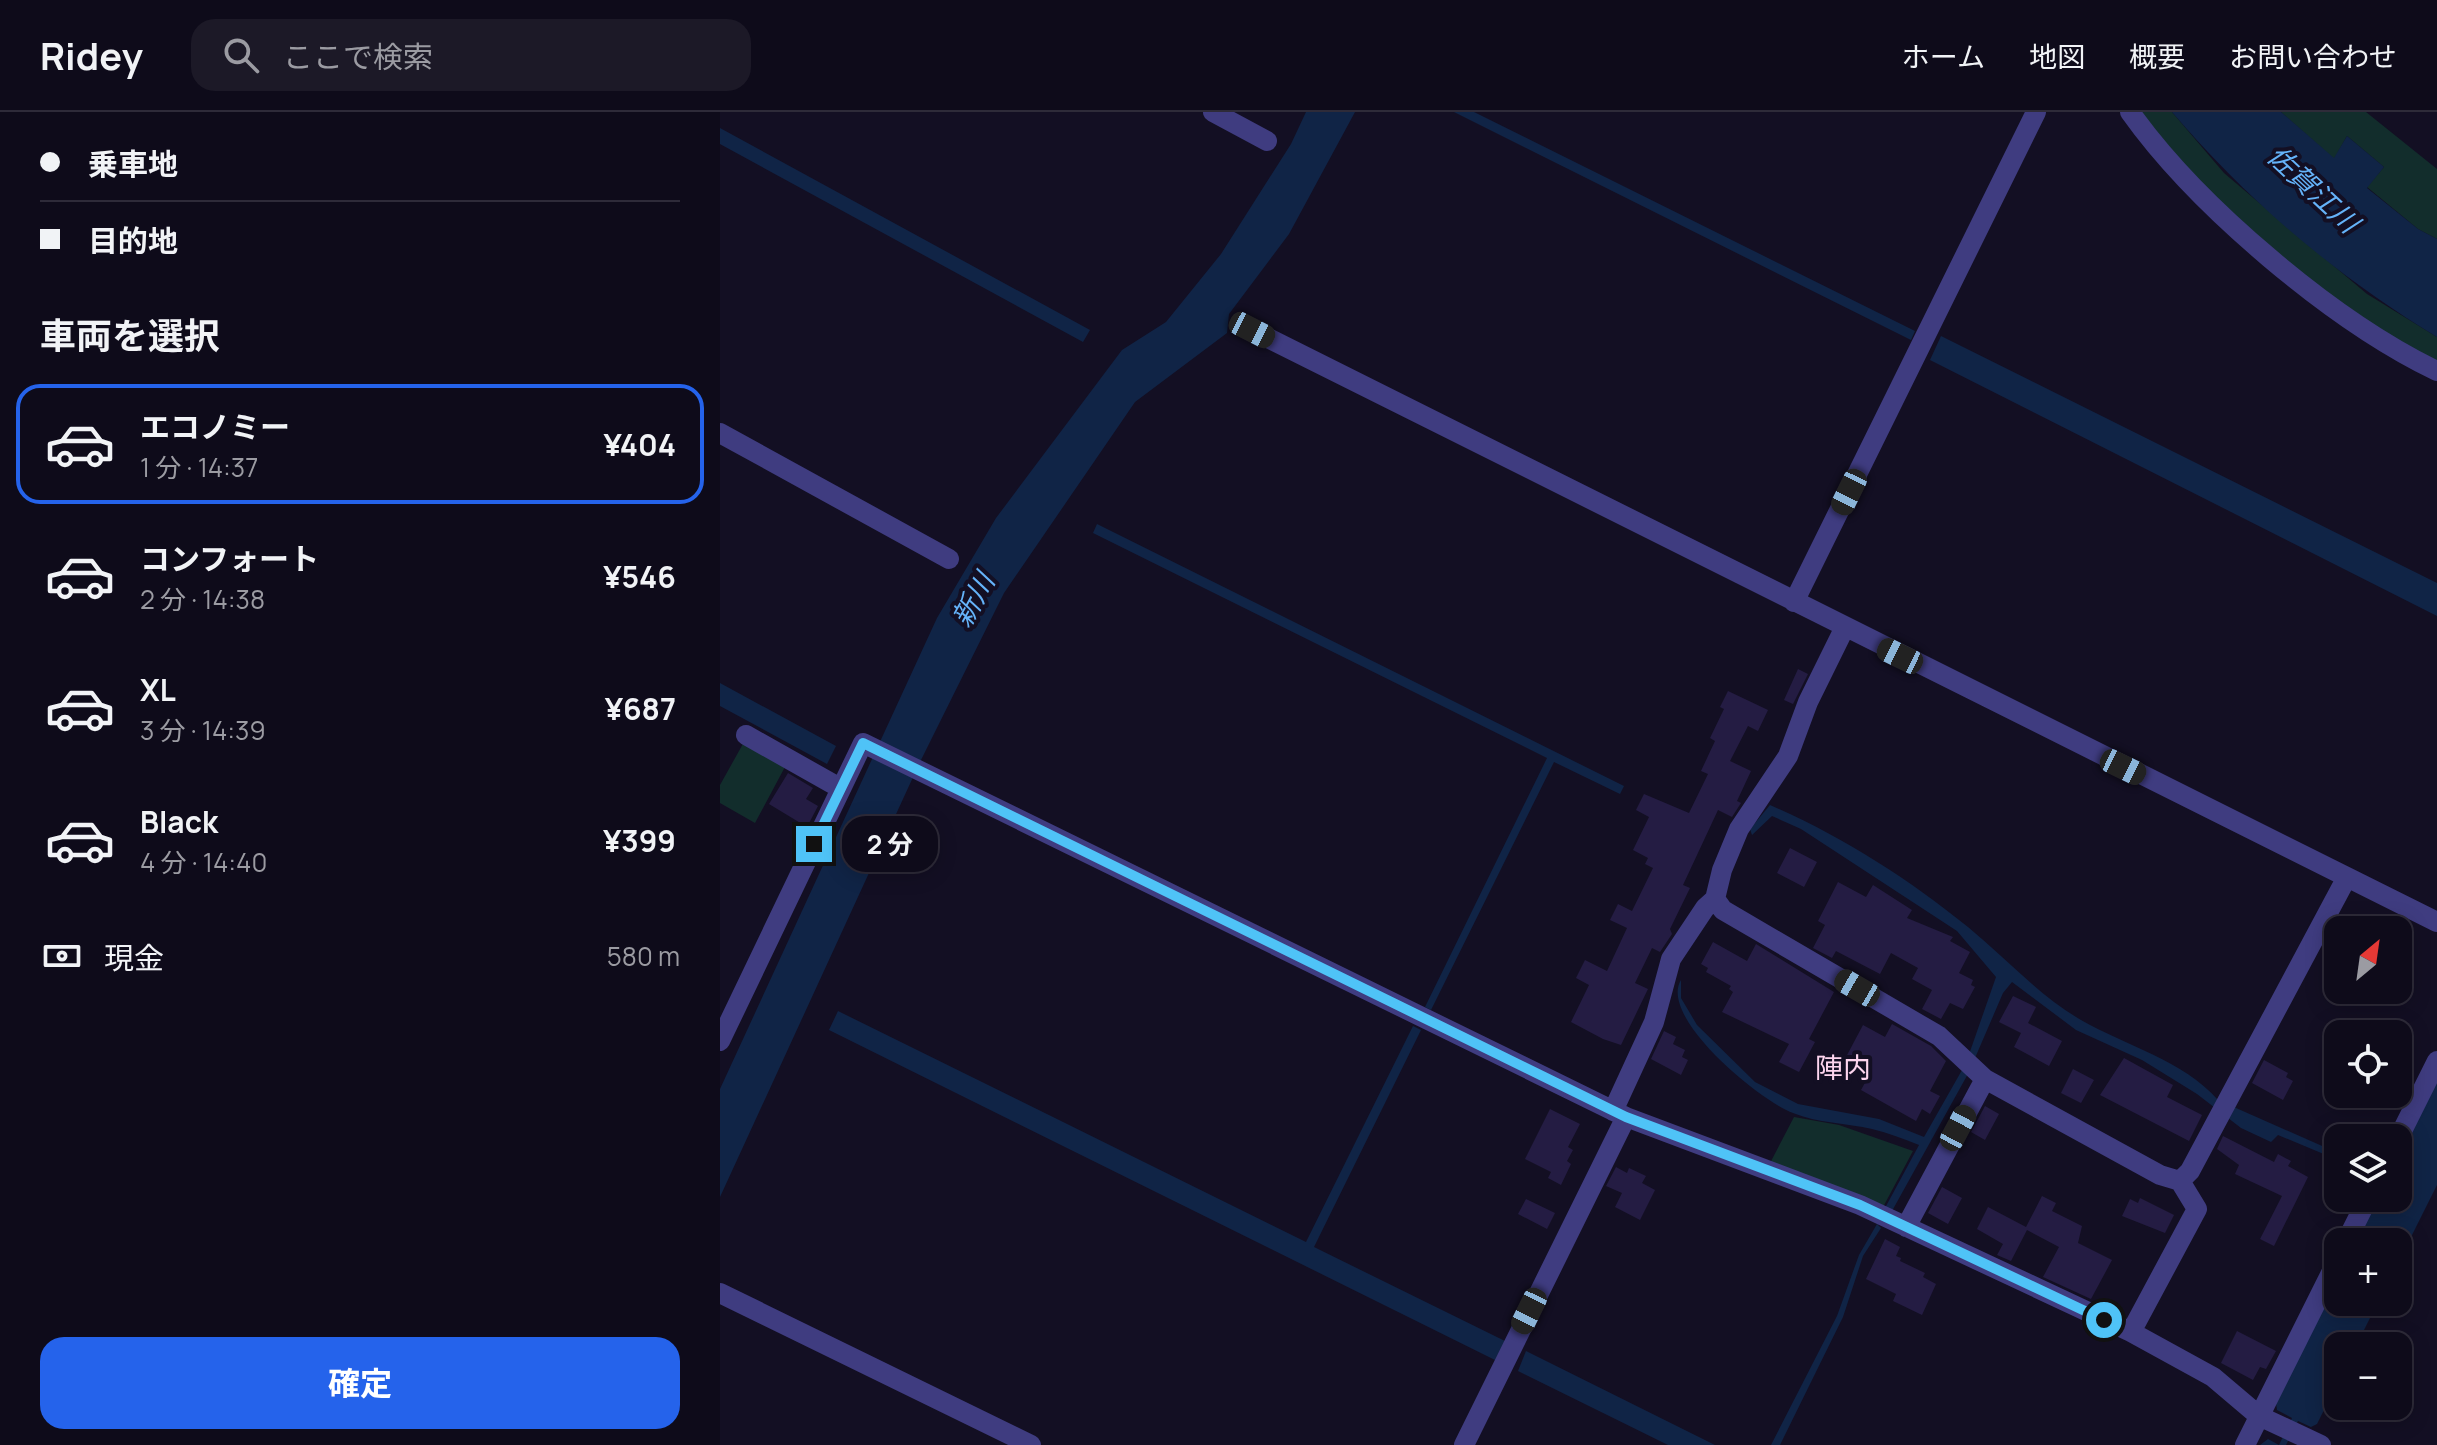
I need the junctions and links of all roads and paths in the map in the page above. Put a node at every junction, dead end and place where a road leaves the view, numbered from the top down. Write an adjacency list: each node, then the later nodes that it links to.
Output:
1 (1213, 112): 4 (street)
2 (2036, 112): 9 (street)
3 (2130, 112): 6 (street)
4 (1267, 141)
5 (1252, 330): 9 (street)
6 (2437, 371)
7 (720, 433): 8 (street)
8 (949, 559)
9 (1794, 602): 10 (street)
10 (1844, 629): 13 (street); 14 (street)
11 (746, 735): 12 (street)
12 (840, 788): 16 (street); 19 (street)
13 (2347, 877): 15 (street); 21 (street)
14 (1715, 899): 18 (street); 19 (street)
15 (2437, 922)
16 (721, 1042)
17 (2437, 1061): 20 (street)
18 (1974, 1069): 21 (street); 22 (street)
19 (1619, 1114): 22 (street); 28 (street)
20 (2406, 1124)
21 (2180, 1181): 25 (street)
22 (1906, 1227): 25 (street)
23 (2324, 1287): 26 (street)
24 (720, 1293): 27 (street)
25 (2131, 1332): 26 (street)
26 (2259, 1416): 29 (street); 30 (street)
27 (1031, 1445)
28 (1464, 1445)
29 (2245, 1445)
30 (2321, 1445)

